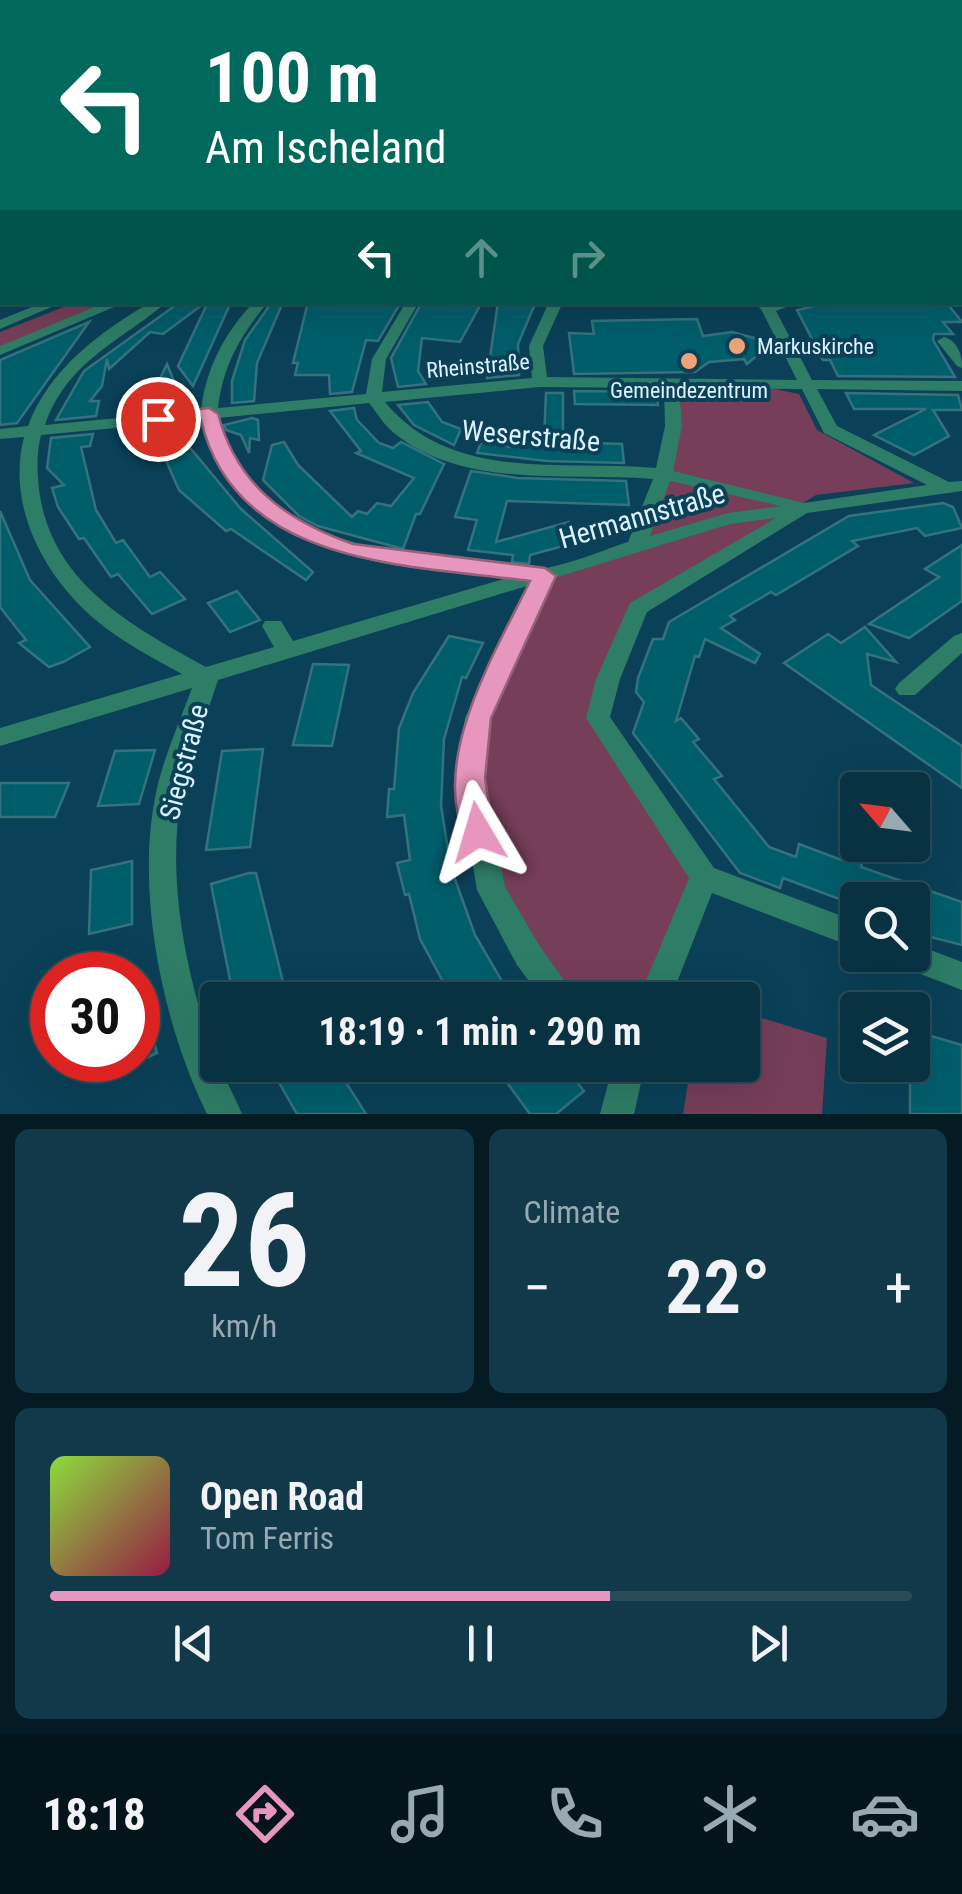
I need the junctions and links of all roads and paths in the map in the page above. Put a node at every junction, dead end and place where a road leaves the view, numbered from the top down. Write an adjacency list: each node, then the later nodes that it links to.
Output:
1 (51, 305): 8 (street)
2 (113, 305): 10 (street)
3 (157, 305): 18 (street, Siegstraße)
4 (260, 305): 17 (street)
5 (411, 305): 16 (street)
6 (555, 305): 12 (street)
7 (764, 306): 14 (street)
8 (0, 326)
9 (944, 340): 11 (street)
10 (0, 351)
11 (962, 363)
12 (540, 382): 13 (street, Rheinstraße); 16 (street, Rheinstraße)
13 (671, 383): 14 (street, Rheinstraße); 20 (street)
14 (807, 384): 15 (street, Rheinstraße); 21 (street)
15 (962, 386)
16 (374, 398): 17 (street, Rheinstraße); 20 (street, Weserstraße)
17 (209, 414): 18 (street, Rheinstraße); 24 (street)
18 (32, 431): 19 (street, Rheinstraße); 28 (street, Siegstraße)
19 (0, 434)
20 (663, 474): 22 (street, Weserstraße); 23 (street)
21 (956, 490): 22 (street, Hermannstraße)
22 (808, 507): 23 (street, Hermannstraße); 31 (street)
23 (636, 547): 24 (street, Hermannstraße)
24 (545, 576): 27 (street, Hermannstraße); 35 (street)
25 (273, 626): 27 (street)
26 (960, 645): 29 (street)
27 (289, 653): 28 (street, Hermannstraße)
28 (207, 678): 30 (street, Hermannstraße); 38 (street, Siegstraße)
29 (907, 689)
30 (0, 738)
31 (704, 877): 32 (street); 36 (street)
32 (840, 929)
33 (930, 964): 34 (street)
34 (962, 976)
35 (548, 982)
36 (661, 982)
37 (620, 1082): 39 (street)
38 (225, 1114)
39 (616, 1114)

